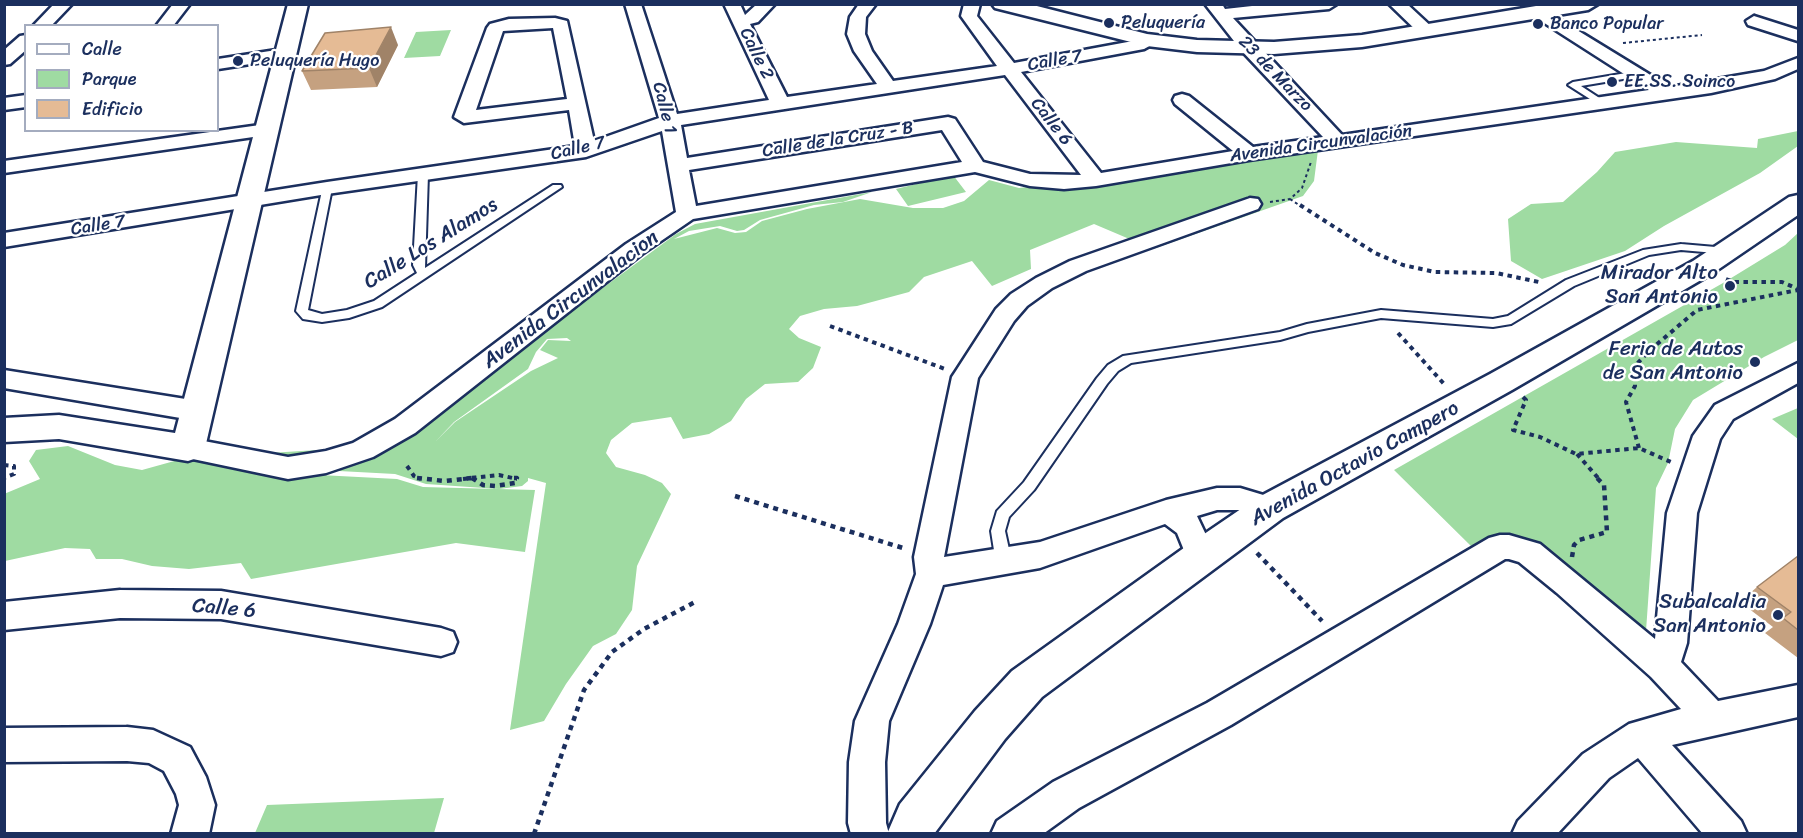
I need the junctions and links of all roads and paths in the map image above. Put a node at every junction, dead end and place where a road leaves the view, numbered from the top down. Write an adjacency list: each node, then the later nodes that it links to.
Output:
1 (64, 4): 17 (street)
2 (182, 4): 18 (street)
3 (298, 4): 29 (main road)
4 (633, 4): 45 (street, Calle 1)
5 (732, 4): 15 (street, Calle 2)
6 (767, 4): 15 (street)
7 (868, 4): 35 (street)
8 (972, 4): 32 (street, Calle 6)
9 (1002, 4): 25 (main road)
10 (1329, 4): 13 (street)
11 (1397, 4): 19 (street)
12 (1588, 4): 14 (main road)
13 (1217, 9): 26 (street, 23 de Marzo)
14 (1541, 13): 19 (main road); 27 (street)
15 (740, 21): 42 (street, Calle 2)
16 (1754, 21): 21 (street)
17 (43, 24)
18 (166, 24)
19 (1426, 30): 26 (main road)
20 (1702, 35): 27 (path)
21 (1798, 36)
22 (24, 38): 23 (street)
23 (4, 39)
24 (24, 40): 28 (street)
25 (1147, 40): 26 (main road); 32 (street, Calle 7)
26 (1247, 46): 47 (street, 23 de Marzo)
27 (1595, 46): 33 (street)
28 (4, 60)
29 (282, 61): 31 (street); 34 (street); 46 (main road)
30 (1798, 63): 38 (street, Avenida Circunvalación)
31 (219, 64)
32 (1010, 69): 35 (street, Calle 7); 54 (street, Calle 6)
33 (1638, 74): 38 (street); 43 (lane)
34 (219, 75)
35 (888, 87): 42 (street, Calle 7)
36 (24, 90): 37 (street)
37 (4, 93)
38 (1668, 94): 43 (street, Avenida Circunvalación)
39 (1182, 100): 49 (street)
40 (24, 101): 44 (street)
41 (577, 103): 41 (street); 48 (street)
42 (780, 103): 45 (street, Calle 7)
43 (1601, 103): 47 (street, Avenida Circunvalación)
44 (4, 104)
45 (670, 121): 48 (street, Calle 7); 50 (street, Calle 1)
46 (267, 130): 52 (street); 57 (main road)
47 (1338, 142): 49 (street, Avenida Circunvalación); 64 (path)
48 (586, 151): 53 (street, Calle 7)
49 (1249, 154): 54 (street, Avenida Circunvalación)
50 (677, 166): 51 (street, Calle de la Cruz - B); 60 (street, Calle 1)
51 (975, 166): 54 (street, Avenida Circunvalación); 60 (street, Avenida Circunvalacion)
52 (4, 168)
53 (423, 174): 56 (street, Calle 7); 63 (lane)
54 (1096, 180)
55 (557, 186): 63 (lane, Calle Los Alamos)
56 (327, 188): 57 (street, Calle 7); 63 (lane, Calle Los Alamos)
57 (249, 202): 61 (street, Calle 7); 73 (main road)
58 (1798, 203): 62 (main road, Avenida Octavio Campero)
59 (1250, 204): 69 (street)
60 (687, 214): 75 (street, Avenida Circunvalacion)
61 (4, 240)
62 (1727, 265): 64 (lane); 65 (path); 84 (main road, Avenida Octavio Campero)
63 (425, 273)
64 (1565, 286): 66 (lane)
65 (1798, 290): 76 (path)
66 (1381, 314): 71 (path); 88 (lane)
67 (830, 326): 69 (path)
68 (1798, 372): 80 (street)
69 (965, 377): 89 (street)
70 (4, 379): 73 (street)
71 (1450, 391)
72 (1523, 402): 77 (path)
73 (198, 411): 75 (main road)
74 (4, 430): 75 (main road)
75 (188, 448)
76 (1639, 448): 77 (path); 80 (path)
77 (1576, 454): 90 (path)
78 (4, 465): 81 (path)
79 (407, 466): 82 (path)
80 (1696, 472): 95 (street)
81 (4, 478)
82 (472, 478): 82 (path)
83 (735, 496): 89 (path)
84 (1270, 508): 85 (street); 86 (main road, Avenida Octavio Campero)
85 (1166, 513): 86 (street); 88 (street)
86 (1201, 556): 103 (main road, Avenida Octavio Campero)
87 (1261, 556): 94 (path)
88 (1004, 563): 89 (street)
89 (930, 565): 102 (street)
90 (1568, 585): 94 (street); 95 (street)
91 (695, 602): 101 (path)
92 (4, 616): 93 (street, Calle 6)
93 (441, 642)
94 (1341, 642): 104 (street)
95 (1663, 666): 97 (street)
96 (1798, 702): 97 (street)
97 (1712, 718): 98 (street)
98 (1641, 736): 105 (street); 106 (street)
99 (4, 745): 100 (street)
100 (190, 834)
101 (534, 834)
102 (870, 834)
103 (910, 834)
104 (1010, 834)
105 (1531, 834)
106 (1728, 834)

